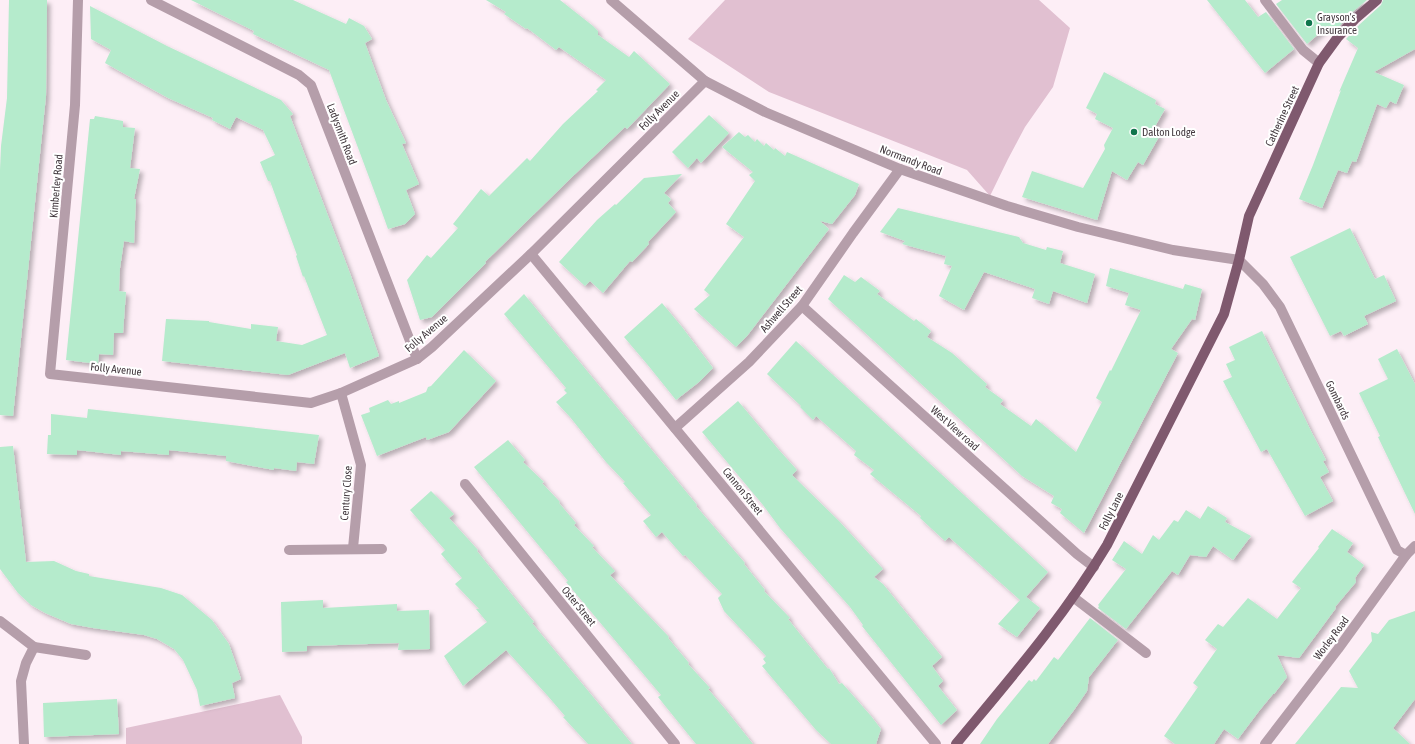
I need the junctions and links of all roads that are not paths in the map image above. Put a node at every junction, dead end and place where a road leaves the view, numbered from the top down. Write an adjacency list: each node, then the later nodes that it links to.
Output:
1 (78, 0): 13 (street, Kimberley Road)
2 (151, 0): 12 (street, Ladysmith Road)
3 (611, 0): 7 (street, Normandy Road)
4 (1265, 0): 6 (street)
5 (1377, 0): 6 (main road, Catherine Street)
6 (1319, 63): 10 (main road, Catherine Street)
7 (705, 80): 8 (street, Normandy Road); 9 (street, Folly Avenue)
8 (900, 169): 10 (street, Normandy Road); 11 (street, Ashwell Street)
9 (531, 254): 12 (street, Folly Avenue); 15 (street, Cannon Street)
10 (1240, 260): 21 (street, Gombards); 22 (main road, Folly Lane)
11 (802, 306): 15 (street, Ashwell Street); 22 (street, West View road)
12 (417, 359): 14 (street, Folly Avenue)
13 (50, 374): 14 (street, Folly Avenue)
14 (341, 393): 18 (street, Century Close)
15 (676, 428): 30 (street, Cannon Street)
16 (465, 484): 29 (street, Oster Street)
17 (1415, 546): 21 (street, Worley Road)
18 (353, 548): 19 (street); 20 (street)
19 (382, 548)
20 (289, 550)
21 (1406, 555): 32 (street, Worley Road)
22 (1094, 566): 23 (main road, Folly Lane)
23 (1073, 597): 26 (street); 31 (main road, Folly Lane)
24 (0, 621): 25 (street)
25 (34, 647): 27 (street); 28 (street)
26 (1146, 653)
27 (86, 656)
28 (24, 744)
29 (675, 744)
30 (936, 744)
31 (956, 744)
32 (1265, 744)

